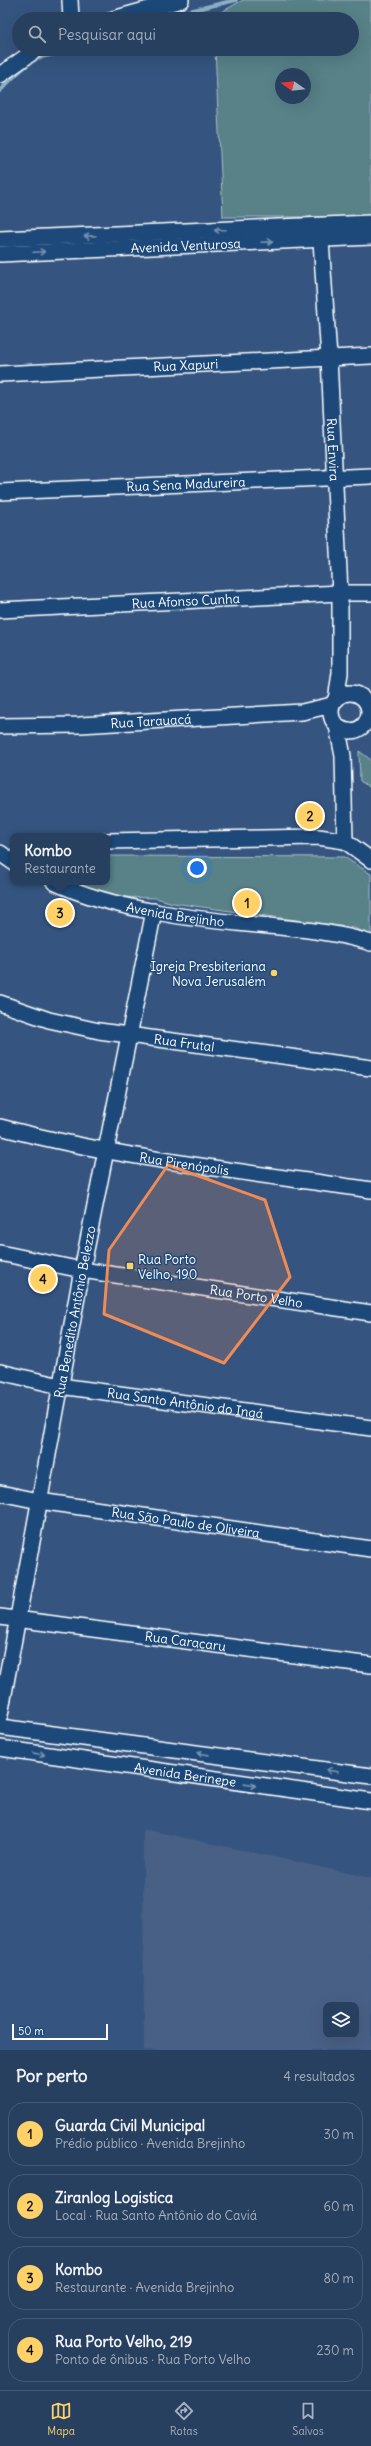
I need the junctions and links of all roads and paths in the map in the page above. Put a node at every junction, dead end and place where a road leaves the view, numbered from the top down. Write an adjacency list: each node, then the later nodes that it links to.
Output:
1 (70, 0): 3 (street)
2 (181, 0): 4 (street)
3 (71, 12)
4 (138, 12)
5 (27, 56): 6 (street)
6 (0, 75)
7 (371, 223): 8 (street, Avenida Venturosa)
8 (321, 233): 9 (street, Avenida Venturosa); 10 (street, Avenida Venturosa, one-way to 10); 11 (street, Avenida Venturosa, one-way to 8); 13 (street, Rua Envira)
9 (371, 237)
10 (0, 239)
11 (0, 254)
12 (371, 356): 13 (street, Rua Xapuri)
13 (329, 358): 14 (street, Rua Xapuri); 16 (street, Rua Envira)
14 (0, 374)
15 (371, 476): 16 (street, Rua Sena Madureira)
16 (335, 478): 17 (street, Rua Sena Madureira); 18 (street, Rua Envira)
17 (0, 492)
18 (340, 593): 19 (street, Rua Afonso Cunha); 20 (street, Rua Afonso Cunha); 21 (street, Rua Envira)
19 (371, 593)
20 (0, 610)
21 (340, 673): 22 (street, Rua Envira); 23 (street, Rua Envira)
22 (351, 693): 23 (street); 24 (street)
23 (334, 702): 25 (street, Rua Tarauacá); 28 (street)
24 (368, 703): 26 (street)
25 (302, 712): 27 (street, Rua Tarauacá); 28 (street, Rua Tarauacá)
26 (369, 722): 28 (street)
27 (0, 726)
28 (340, 727): 30 (street)
29 (110, 842): 30 (street)
30 (345, 842): 34 (street)
31 (10, 849): 32 (street)
32 (0, 851): 33 (street)
33 (10, 859)
34 (371, 860)
35 (62, 885): 36 (street, Avenida Brejinho)
36 (154, 911): 37 (street, Avenida Brejinho); 39 (street, Rua Benedito Antônio Belezzo)
37 (371, 943)
38 (0, 1002): 39 (street, Rua Frutal)
39 (128, 1036): 40 (street, Rua Frutal); 42 (street, Rua Benedito Antônio Belezzo)
40 (371, 1068)
41 (0, 1127): 42 (street, Rua Pirenópolis)
42 (105, 1151): 43 (street, Rua Pirenópolis); 45 (street, Rua Benedito Antônio Belezzo)
43 (371, 1190)
44 (0, 1253): 45 (street, Rua Porto Velho)
45 (82, 1270): 46 (street, Rua Porto Velho); 48 (street, Rua Benedito Antônio Belezzo)
46 (371, 1313)
47 (0, 1372): 48 (street, Rua Santo Antônio do Ingá)
48 (60, 1386): 49 (street, Rua Santo Antônio do Ingá); 51 (street, Rua Benedito Antônio Belezzo)
49 (371, 1428)
50 (0, 1493): 51 (street, Rua São Paulo de Oliveira)
51 (39, 1501): 52 (street, Rua São Paulo de Oliveira); 54 (street, Rua Benedito Antônio Belezzo)
52 (371, 1549)
53 (0, 1616): 54 (street, Rua Caracaru)
54 (16, 1620): 55 (street, Rua Caracaru); 56 (street, Rua Benedito Antônio Belezzo)
55 (371, 1665)
56 (0, 1714)
57 (0, 1727): 59 (street, Avenida Berinepe, one-way to 57)
58 (0, 1748): 60 (street, Avenida Berinepe, one-way to 60)
59 (371, 1776)
60 (371, 1801)

